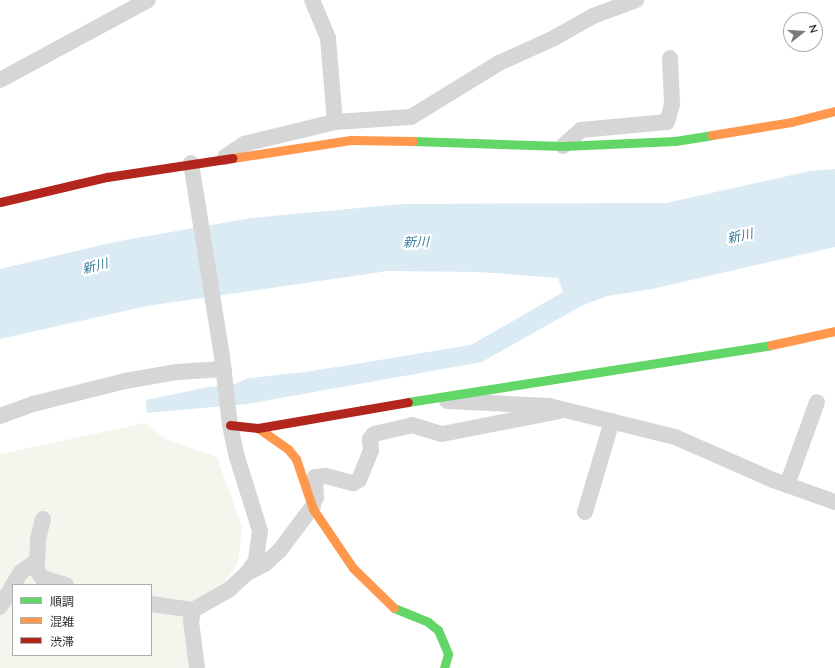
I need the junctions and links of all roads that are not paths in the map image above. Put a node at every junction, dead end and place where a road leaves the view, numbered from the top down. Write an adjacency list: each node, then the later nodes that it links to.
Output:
1 (148, 0): 5 (street)
2 (312, 0): 7 (street)
3 (636, 0): 7 (street)
4 (670, 58): 8 (street)
5 (0, 80)
6 (835, 111): 8 (street)
7 (335, 122): 9 (street)
8 (563, 146): 9 (street)
9 (224, 158): 10 (street)
10 (192, 170): 11 (street); 13 (street)
11 (0, 202)
12 (835, 331): 14 (street)
13 (224, 368): 17 (street); 19 (street)
14 (432, 398): 16 (street); 20 (street)
15 (816, 402): 21 (street)
16 (561, 410): 18 (street); 23 (street)
17 (0, 416)
18 (612, 421): 21 (street); 24 (street)
19 (230, 425): 20 (street); 27 (street)
20 (258, 428): 23 (street)
21 (787, 485): 22 (street)
22 (835, 502)
23 (313, 507): 27 (street); 35 (street)
24 (585, 512)
25 (43, 519): 26 (street)
26 (37, 561): 28 (street); 29 (street)
27 (247, 573): 33 (street)
28 (14, 584)
29 (63, 584)
30 (12, 587): 32 (street)
31 (152, 604): 33 (street)
32 (0, 607)
33 (193, 610): 34 (street)
34 (197, 668)
35 (444, 668)

